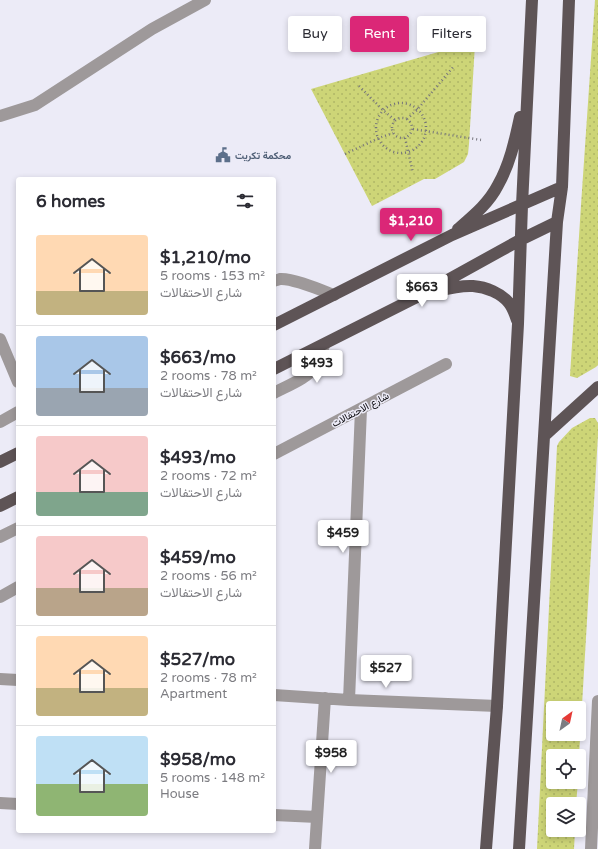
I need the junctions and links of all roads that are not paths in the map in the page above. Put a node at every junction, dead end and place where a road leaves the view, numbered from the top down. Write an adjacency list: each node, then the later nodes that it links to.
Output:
1 (205, 0): 5 (street)
2 (532, 0): 4 (main road)
3 (569, 0): 6 (main road)
4 (527, 89): 7 (main road); 9 (main road)
5 (0, 116)
6 (562, 187): 7 (main road); 8 (main road)
7 (522, 205): 9 (main road); 10 (main road)
8 (557, 222): 10 (main road); 26 (main road)
9 (452, 235): 12 (main road)
10 (520, 240): 13 (main road); 15 (main road)
11 (276, 280): 12 (street)
12 (334, 295): 14 (main road)
13 (417, 297): 15 (main road); 17 (main road)
14 (276, 324)
15 (518, 324): 42 (main road)
16 (0, 339): 20 (street)
17 (324, 345): 19 (main road); 22 (street)
18 (446, 364): 23 (street, شارع الاحتفالات)
19 (276, 369)
20 (16, 377)
21 (598, 387): 26 (main road)
22 (276, 392)
23 (361, 409): 27 (street, شارع الاحتفالات); 40 (street)
24 (16, 413): 25 (street)
25 (0, 422)
26 (544, 436): 49 (main road)
27 (276, 453)
28 (16, 454): 29 (main road)
29 (0, 462)
30 (16, 498): 31 (main road)
31 (0, 506)
32 (16, 529): 33 (street)
33 (0, 537)
34 (16, 588): 35 (street)
35 (0, 597)
36 (0, 678): 37 (street)
37 (16, 680)
38 (276, 695): 39 (street)
39 (325, 698): 40 (street); 46 (street)
40 (349, 700): 42 (street)
41 (598, 701): 50 (street)
42 (497, 706): 48 (main road)
43 (0, 803): 44 (street)
44 (16, 804)
45 (276, 815): 46 (street)
46 (316, 817): 47 (street)
47 (315, 849)
48 (486, 849)
49 (520, 849)
50 (591, 849)

